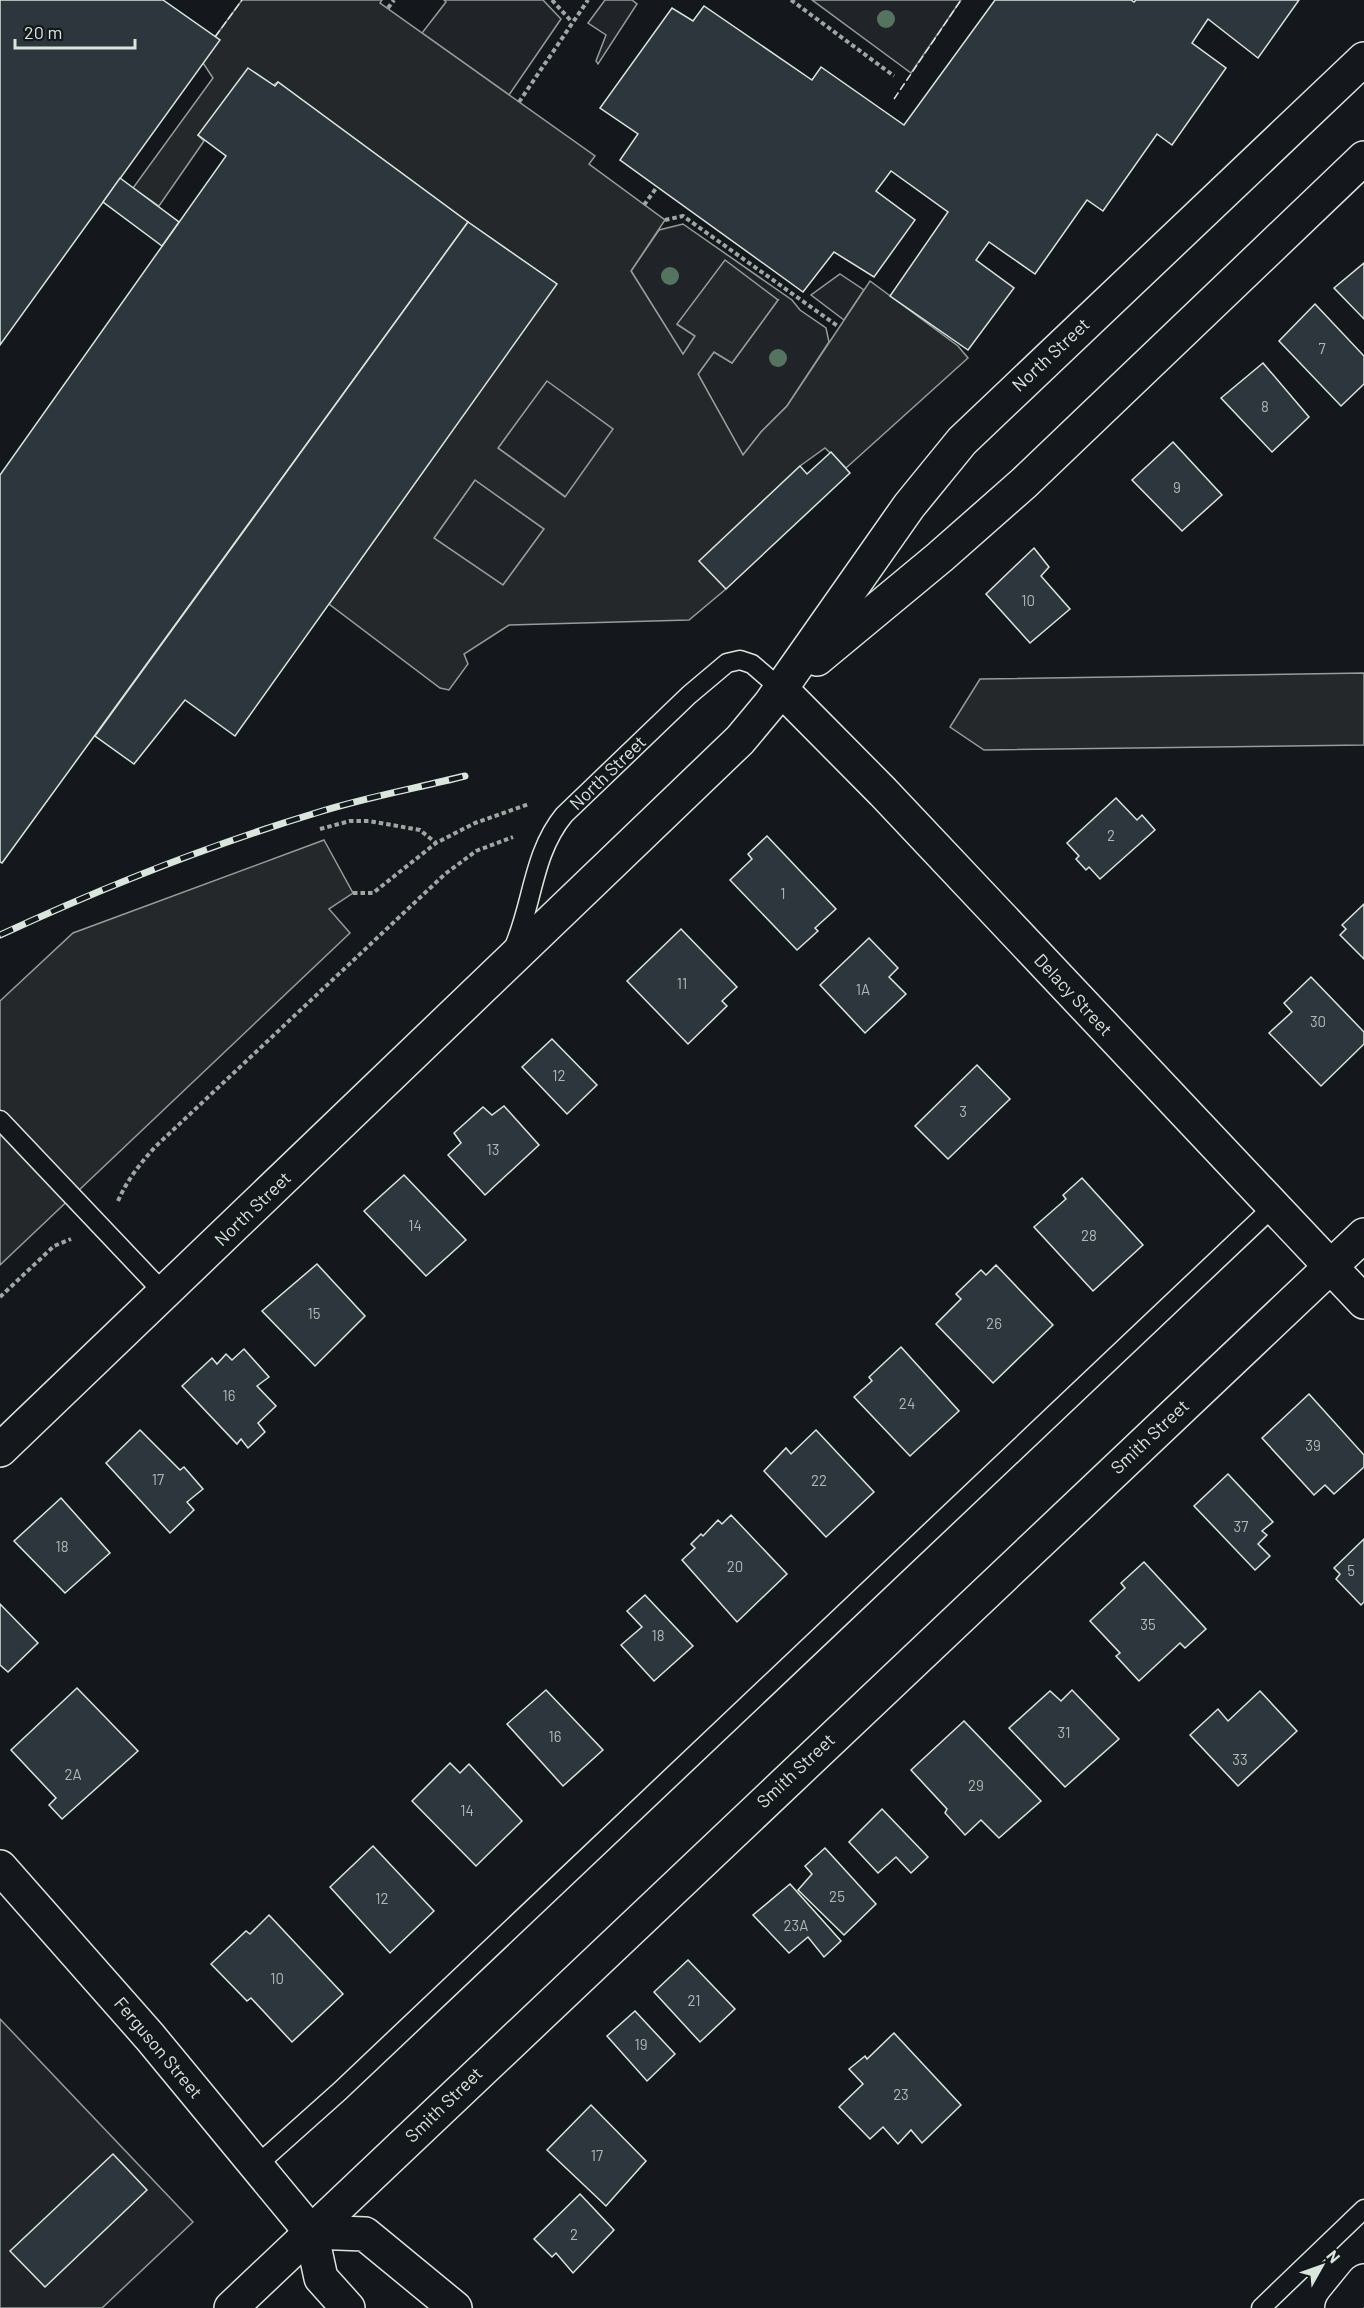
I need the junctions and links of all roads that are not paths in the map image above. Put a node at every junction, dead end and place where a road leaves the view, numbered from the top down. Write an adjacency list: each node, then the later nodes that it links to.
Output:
1 (1364, 58): 3 (street, North Street)
2 (1364, 158): 3 (street, North Street)
3 (781, 689): 4 (street, North Street); 4 (lane, North Street); 6 (street, Delacy Street)
4 (505, 967): 9 (street, North Street)
5 (0, 1120): 9 (lane)
6 (1273, 1206): 8 (street, Delacy Street); 13 (lane)
7 (1364, 1235): 8 (street, Smith Street)
8 (1331, 1266): 10 (street, Delacy Street); 15 (street, Smith Street)
9 (165, 1294): 11 (street, North Street)
10 (1364, 1302)
11 (0, 1450)
12 (0, 1867): 13 (street, Ferguson Street)
13 (256, 2166): 15 (street, Ferguson Street)
14 (1364, 2209): 20 (lane)
15 (311, 2232): 17 (street, Smith Street); 18 (street, Ferguson Street); 19 (street)
16 (1364, 2281): 21 (street)
17 (231, 2308)
18 (348, 2308)
19 (455, 2308)
20 (1261, 2308)
21 (1342, 2308)

